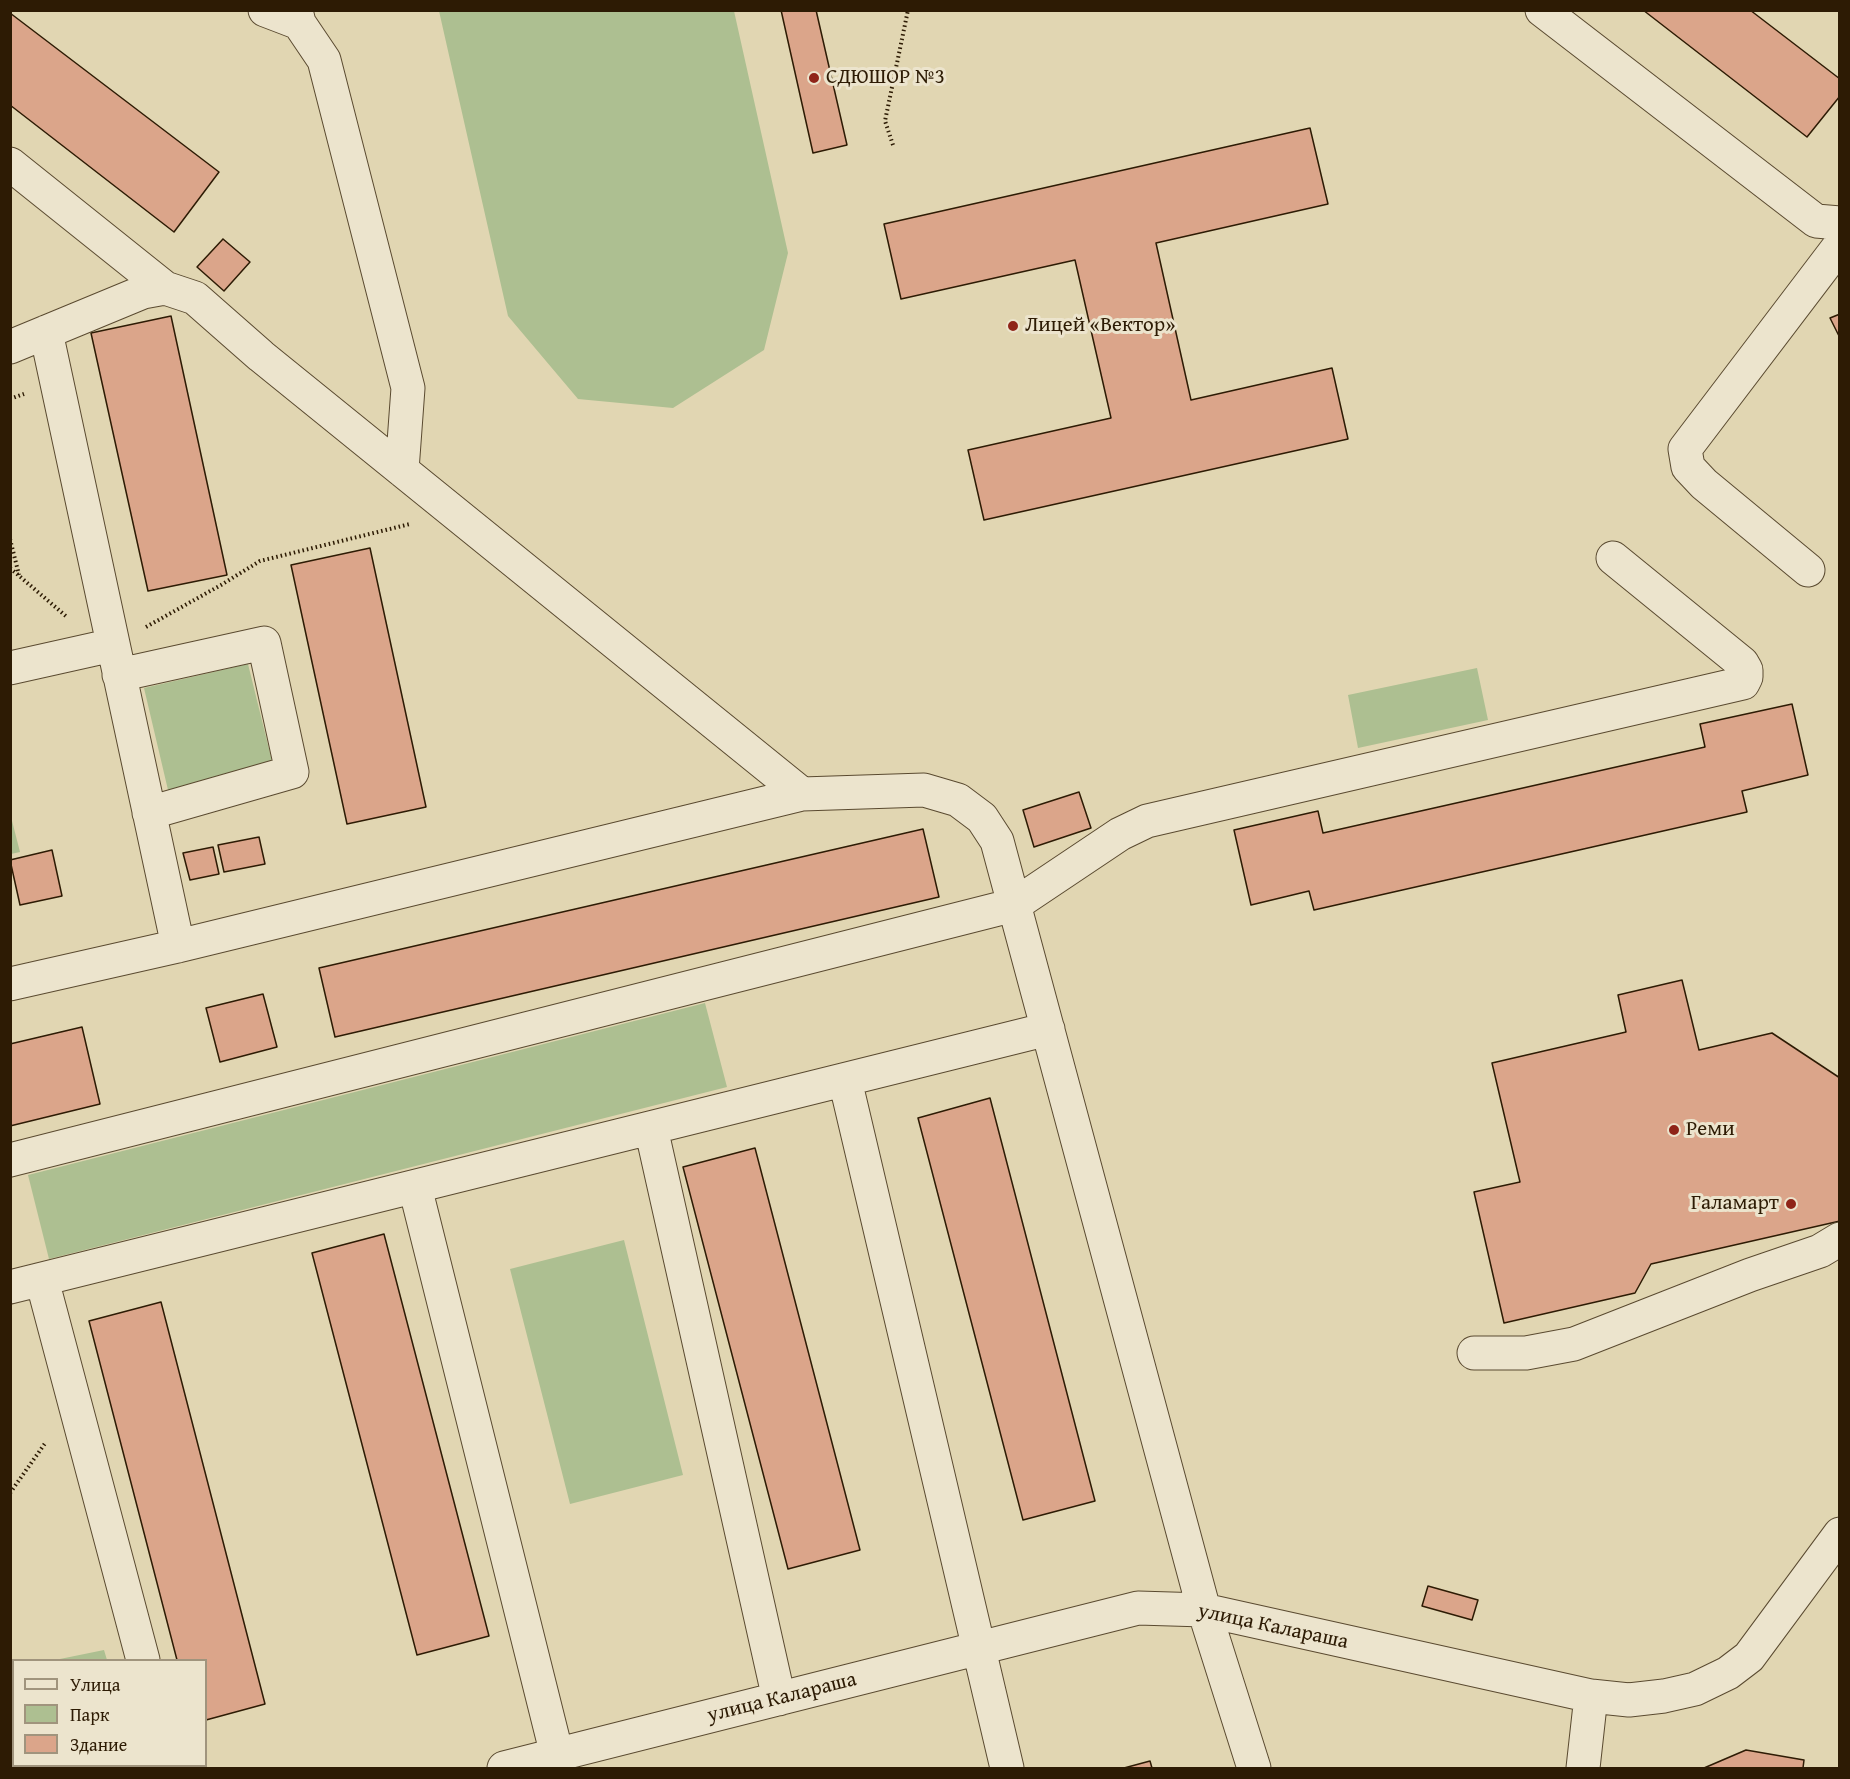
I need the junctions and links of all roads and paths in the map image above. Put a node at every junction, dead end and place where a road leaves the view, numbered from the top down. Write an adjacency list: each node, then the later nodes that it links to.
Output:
1 (265, 10): 4 (street)
2 (908, 10): 5 (path)
3 (1542, 10): 7 (street)
4 (298, 17): 12 (street)
5 (893, 145)
6 (10, 164): 9 (street)
7 (1839, 223)
8 (1839, 245): 17 (street)
9 (165, 288): 10 (street); 12 (street)
10 (46, 332): 11 (street); 20 (street)
11 (10, 347)
12 (402, 470): 13 (street)
13 (454, 513): 20 (path); 22 (street)
14 (10, 539): 18 (path)
15 (1613, 558): 24 (street)
16 (10, 568): 18 (path)
17 (1808, 570)
18 (19, 576): 19 (path)
19 (68, 618)
20 (116, 660): 21 (street); 23 (street); 23 (street)
21 (10, 668)
22 (802, 794): 24 (street); 25 (street)
23 (149, 813): 25 (street)
24 (1014, 905): 27 (street); 30 (street)
25 (177, 946): 26 (street)
26 (10, 984)
27 (1047, 1029): 28 (street); 39 (street)
28 (844, 1080): 29 (street); 40 (street)
29 (651, 1128): 31 (street); 43 (street)
30 (10, 1160)
31 (415, 1187): 33 (street); 44 (street)
32 (1839, 1239): 35 (street)
33 (42, 1280): 34 (street); 36 (street)
34 (10, 1287)
35 (1474, 1353)
36 (75, 1403): 37 (path); 41 (street)
37 (10, 1492)
38 (1839, 1534): 42 (street, улица Калараша)
39 (1204, 1610): 40 (street, улица Калараша); 42 (street, улица Калараша); 47 (street)
40 (978, 1648): 43 (street, улица Калараша); 46 (street)
41 (144, 1659)
42 (1592, 1696): 48 (street)
43 (779, 1699): 44 (street, улица Калараша)
44 (557, 1755): 45 (street, улица Калараша)
45 (504, 1768)
46 (1004, 1768)
47 (1254, 1768)
48 (1583, 1768)

